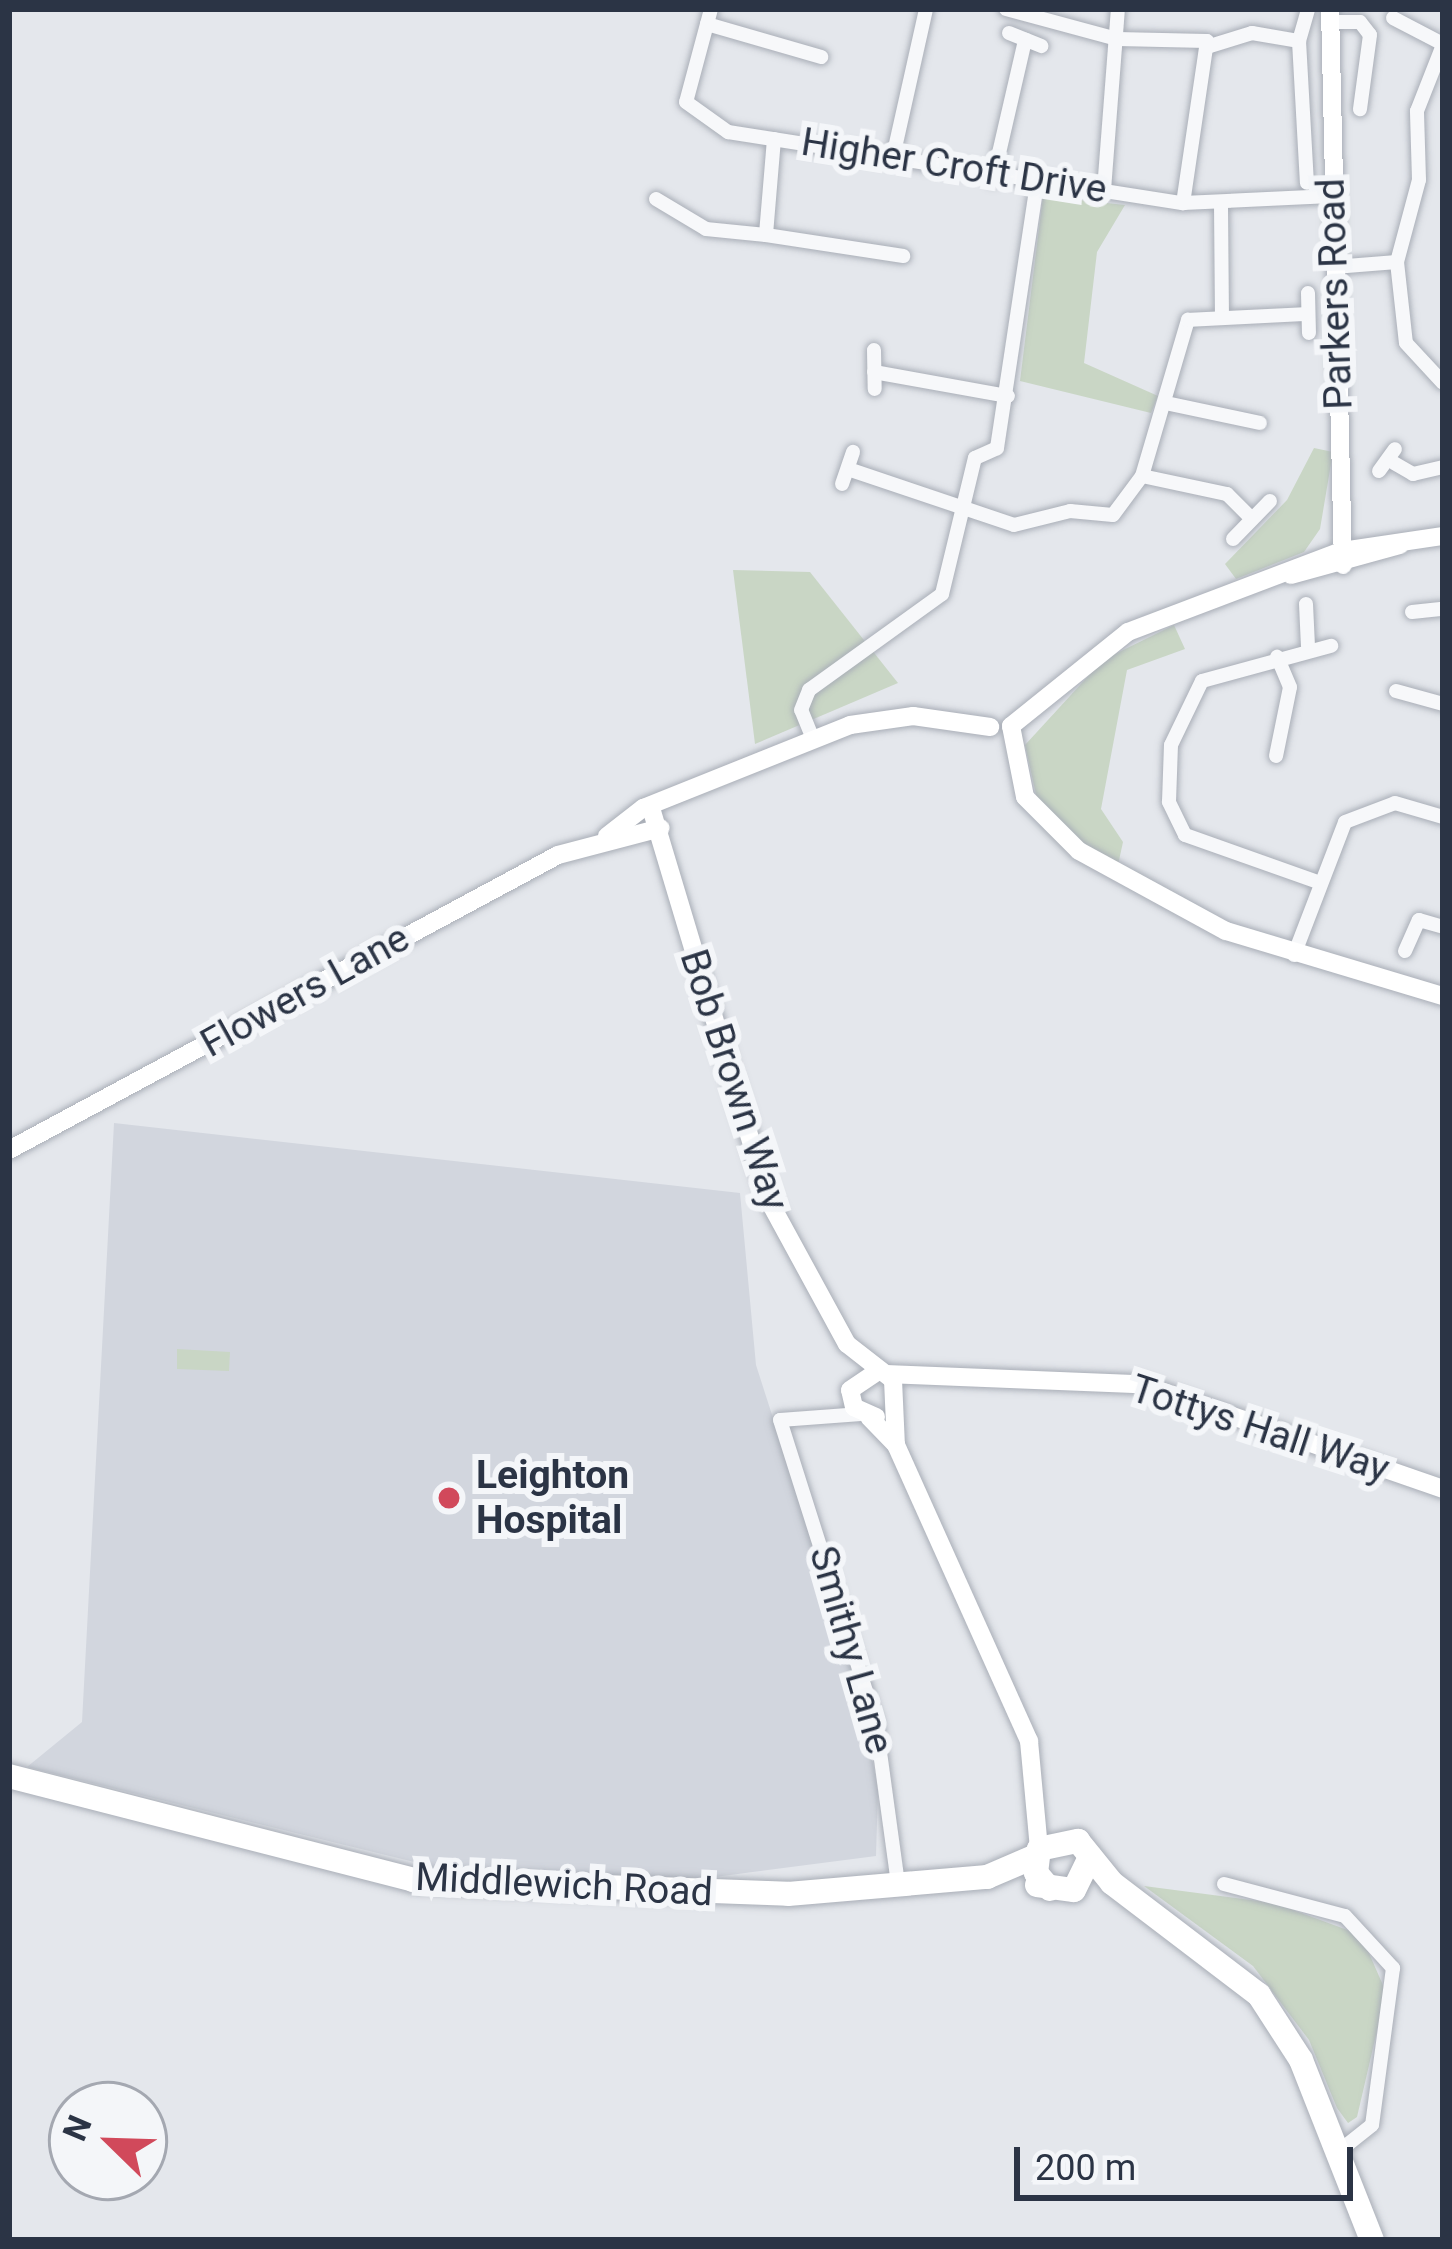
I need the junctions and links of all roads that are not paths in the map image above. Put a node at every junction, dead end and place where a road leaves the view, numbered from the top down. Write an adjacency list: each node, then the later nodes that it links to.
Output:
1 (926, 9): 18 (street)
2 (1118, 9): 9 (street)
3 (1308, 9): 11 (street)
4 (1013, 10): 9 (street)
5 (709, 16): 15 (street); 17 (street, Higher Croft Drive)
6 (1330, 16): 16 (street, Parkers Road); 23 (street, Parkers Road)
7 (1393, 18): 13 (street)
8 (1009, 33): 10 (street)
9 (1117, 39): 12 (street); 22 (street)
10 (1025, 40): 14 (street); 19 (street)
11 (1299, 41): 12 (street); 20 (street)
12 (1209, 43): 25 (street)
13 (1443, 45): 30 (street)
14 (1041, 46)
15 (821, 57)
16 (1360, 109)
17 (774, 139): 18 (street, Higher Croft Drive); 27 (street)
18 (893, 157): 19 (street, Higher Croft Drive)
19 (993, 179): 21 (street, Higher Croft Drive)
20 (1306, 183)
21 (1037, 184): 22 (street, Higher Croft Drive); 39 (street)
22 (1104, 190): 25 (street, Higher Croft Drive)
23 (1331, 196): 26 (street, Higher Croft Drive); 31 (street, Parkers Road)
24 (656, 199): 27 (street)
25 (1183, 203): 26 (street, Higher Croft Drive)
26 (1222, 205): 35 (street)
27 (766, 235): 28 (street)
28 (885, 253): 29 (street); 32 (street)
29 (903, 256)
30 (1397, 262): 31 (street); 38 (street)
31 (1334, 267): 51 (street, Parkers Road)
32 (883, 272)
33 (1308, 293): 34 (street)
34 (1307, 314): 35 (street); 36 (street)
35 (1222, 318): 40 (street)
36 (1309, 333)
37 (874, 350): 39 (street)
38 (1443, 383)
39 (1008, 396): 47 (street)
40 (1166, 403): 41 (street); 45 (street)
41 (1260, 423)
42 (853, 452): 47 (street)
43 (1390, 461): 44 (street)
44 (1443, 467)
45 (1142, 476): 47 (street); 48 (street)
46 (1270, 501): 48 (street)
47 (964, 512): 61 (street)
48 (1252, 519): 50 (street)
49 (1443, 536): 51 (street)
50 (1233, 539)
51 (1342, 558): 60 (street)
52 (1306, 604): 55 (street)
53 (1443, 609): 54 (street)
54 (1421, 618)
55 (1308, 646): 56 (street); 57 (street)
56 (1330, 646)
57 (1277, 657): 62 (street); 65 (street)
58 (1399, 699): 59 (street)
59 (1443, 704)
60 (1010, 735): 61 (street, Flowers Lane); 68 (street)
61 (813, 739): 64 (street, Flowers Lane)
62 (1283, 748)
63 (1443, 817): 65 (street)
64 (649, 825): 70 (street, Flowers Lane); 71 (street, Bob Brown Way)
65 (1315, 881): 68 (street)
66 (1443, 927): 67 (street)
67 (1406, 952)
68 (1294, 955): 69 (street)
69 (1443, 996)
70 (9, 1150)
71 (847, 1344): 72 (street, Bob Brown Way); 74 (street, Bob Brown Way)
72 (882, 1372): 73 (street, Tottys Hall Way); 74 (street); 75 (street)
73 (932, 1378): 75 (street); 79 (street, Tottys Hall Way)
74 (852, 1387): 76 (street); 77 (street, Bob Brown Way)
75 (895, 1402): 77 (street); 78 (street)
76 (820, 1411): 77 (street); 86 (street, Smithy Lane)
77 (865, 1415): 78 (street)
78 (896, 1445): 81 (street)
79 (1443, 1489)
80 (9, 1776): 86 (highway, Middlewich Road)
81 (1042, 1801): 82 (street); 83 (street)
82 (1070, 1837): 83 (highway, Middlewich Road); 84 (highway)
83 (1038, 1852): 85 (highway, Middlewich Road); 89 (highway)
84 (1090, 1858): 88 (highway); 90 (highway)
85 (987, 1877): 86 (highway, Middlewich Road); 89 (highway, Middlewich Road)
86 (898, 1884)
87 (1224, 1884): 91 (street)
88 (1080, 1886): 89 (highway, Middlewich Road); 90 (highway)
89 (1050, 1889)
90 (1126, 1893): 91 (highway)
91 (1339, 2152): 92 (highway)
92 (1372, 2240)

